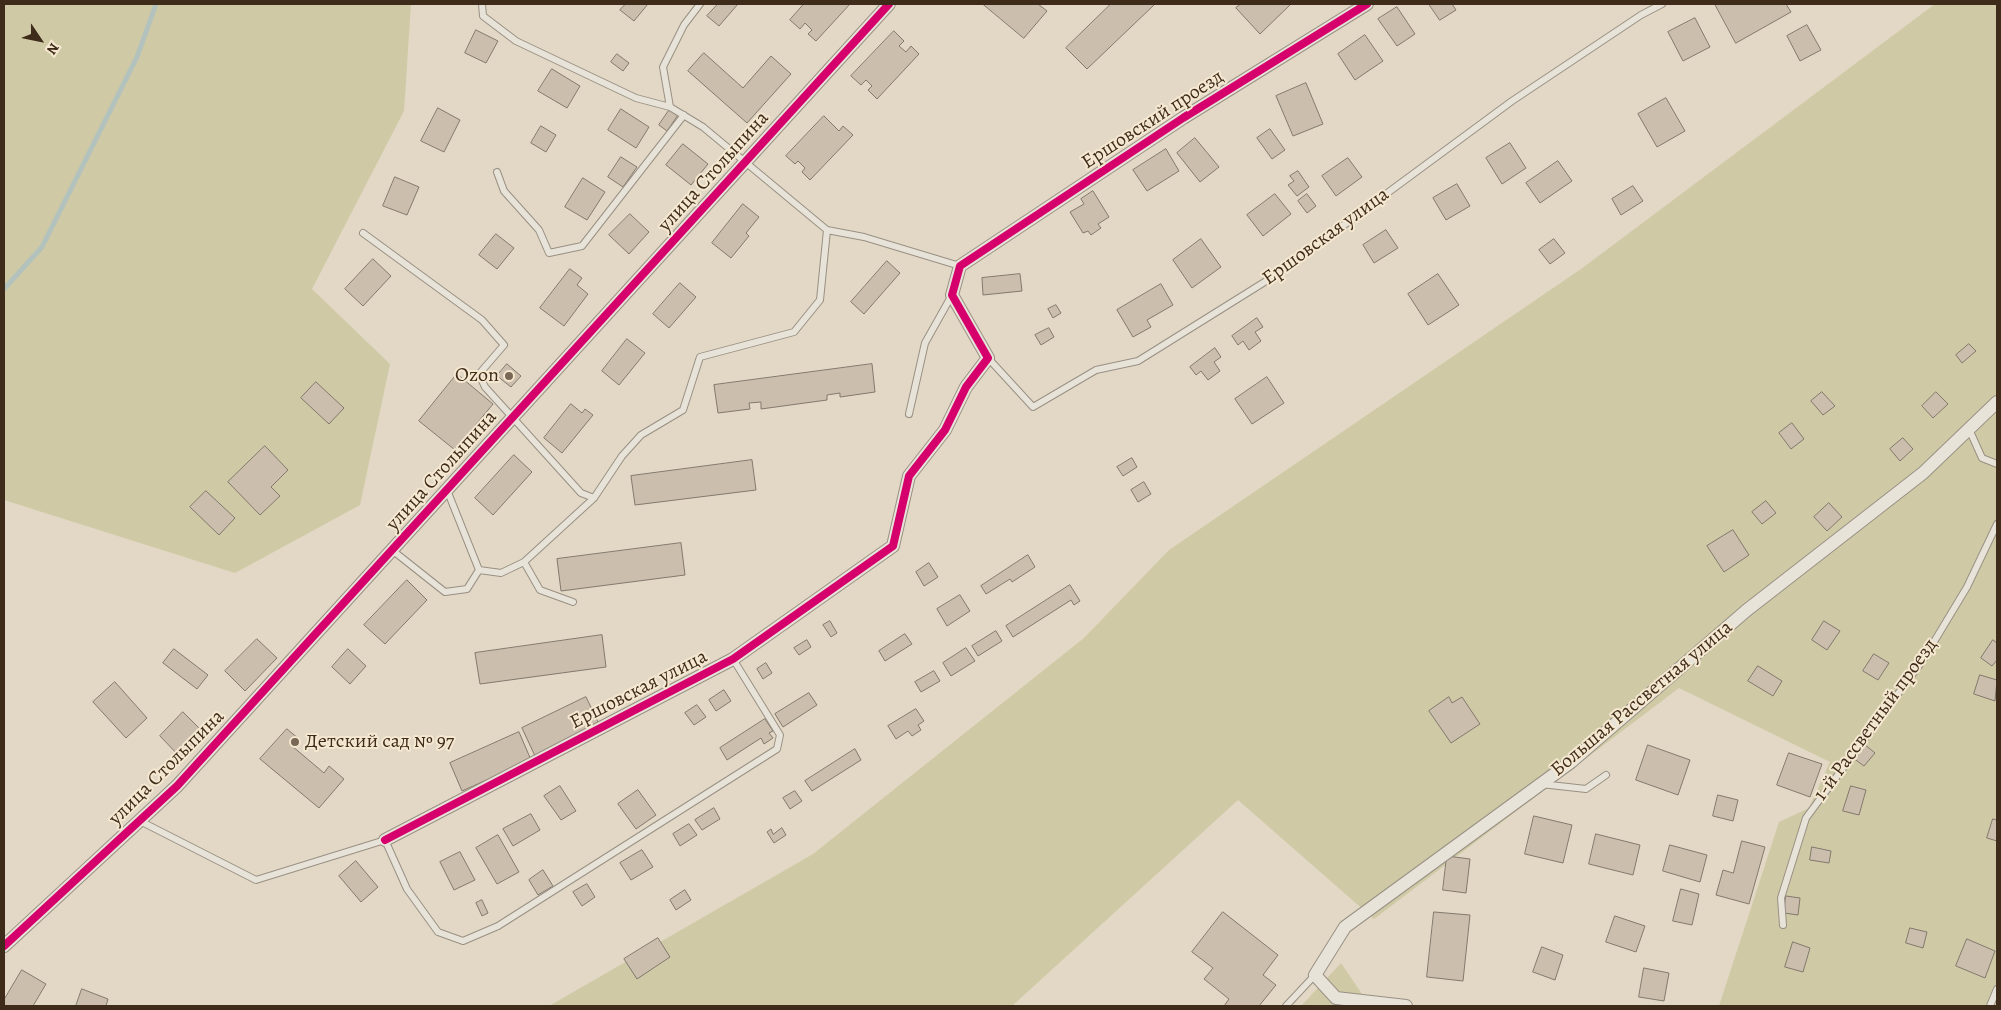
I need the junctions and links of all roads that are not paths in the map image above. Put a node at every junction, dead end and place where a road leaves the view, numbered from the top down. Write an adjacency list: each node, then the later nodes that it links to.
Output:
1 (482, 4): 6 (lane)
2 (700, 4): 6 (lane)
3 (889, 4): 8 (street, улица Столыпина)
4 (1367, 4): 12 (street, Ершовский проезд)
5 (1662, 4): 14 (lane, Ершовская улица)
6 (670, 107): 7 (lane)
7 (684, 115): 8 (lane); 9 (lane)
8 (745, 162): 10 (lane); 17 (street, улица Столыпина)
9 (497, 172)
10 (827, 230): 12 (lane); 21 (lane)
11 (363, 233): 17 (lane)
12 (960, 266): 13 (street)
13 (952, 295): 14 (street); 16 (lane)
14 (988, 358): 27 (street, Ершовская улица)
15 (1997, 402): 18 (street, Большая Рассветная улица)
16 (909, 414)
17 (513, 417): 20 (street, улица Столыпина); 21 (lane)
18 (1969, 429): 19 (lane); 29 (street, Большая Рассветная улица)
19 (1997, 464)
20 (447, 490): 23 (street, улица Столыпина); 25 (lane)
21 (594, 498): 24 (lane)
22 (1997, 524): 32 (lane, 1-й Рассветный проезд)
23 (392, 550): 25 (lane); 30 (street, улица Столыпина)
24 (524, 562): 25 (lane); 26 (lane)
25 (479, 570)
26 (573, 602)
27 (733, 660): 31 (street, Ершовская улица); 31 (lane)
28 (1606, 775): 29 (lane)
29 (1540, 784): 34 (street, Большая Рассветная улица)
30 (140, 820): 31 (lane); 33 (street, улица Столыпина)
31 (385, 840)
32 (1783, 925)
33 (4, 946)
34 (1315, 975): 36 (lane); 37 (street)
35 (1997, 989): 38 (lane)
36 (1286, 1006)
37 (1406, 1006)
38 (1990, 1006)

